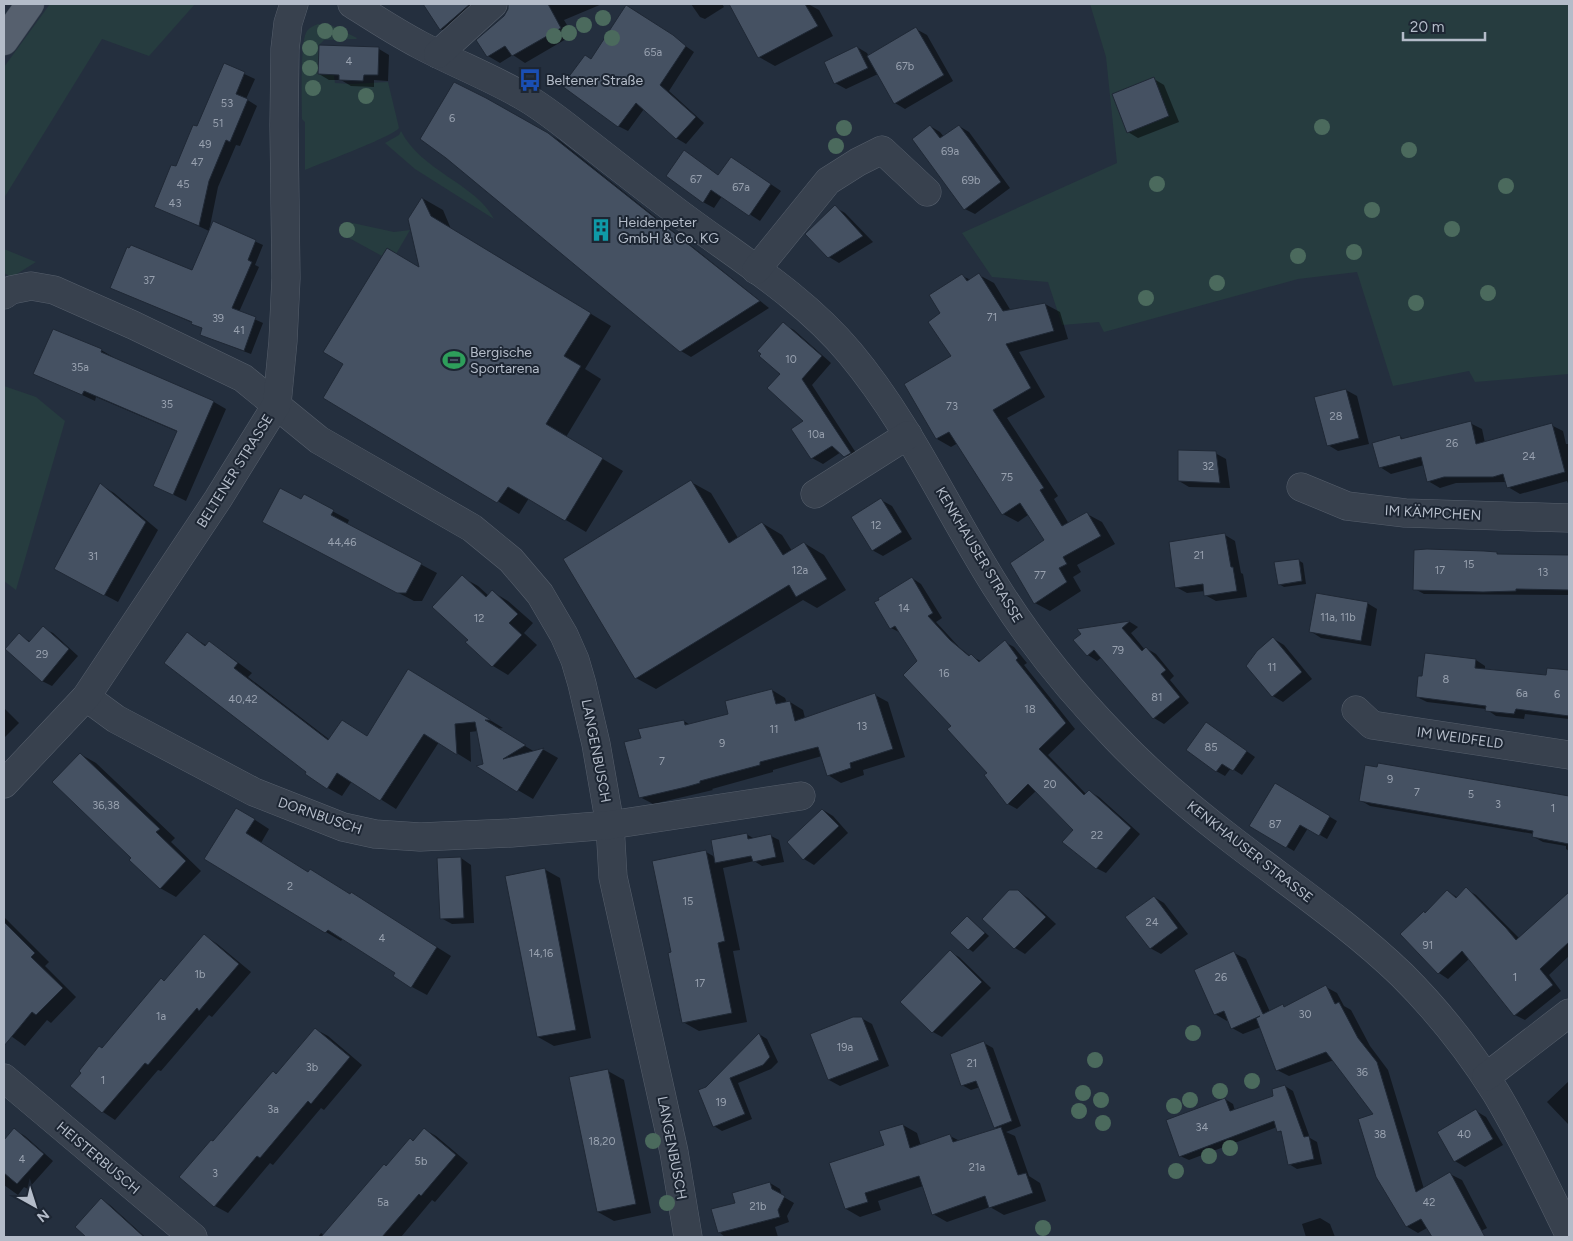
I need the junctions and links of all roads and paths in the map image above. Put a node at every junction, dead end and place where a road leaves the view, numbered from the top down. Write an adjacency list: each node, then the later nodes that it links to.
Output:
1 (30, 4): 5 (main road)
2 (294, 4): 10 (street, BELTENER STRASSE)
3 (352, 4): 6 (street, KENKHAUSER STRASSE)
4 (492, 4): 6 (street)
5 (4, 41)
6 (438, 54): 8 (street, KENKHAUSER STRASSE)
7 (927, 192): 8 (street)
8 (756, 270): 11 (street, KENKHAUSER STRASSE)
9 (4, 295): 10 (street, LANGENBUSCH)
10 (276, 404): 15 (street, BELTENER STRASSE); 20 (street, LANGENBUSCH)
11 (908, 435): 13 (street); 22 (street, KENKHAUSER STRASSE)
12 (1301, 487): 14 (street, IM KÄMPCHEN)
13 (815, 494)
14 (1569, 518)
15 (86, 697): 18 (street, BELTENER STRASSE); 20 (street, DORNBUSCH)
16 (1356, 710): 17 (street, IM WEIDFELD)
17 (1569, 755)
18 (4, 784)
19 (801, 796): 20 (street, DORNBUSCH)
20 (610, 825): 26 (street, LANGENBUSCH)
21 (1569, 1013): 22 (street)
22 (1486, 1077): 24 (street, KENKHAUSER STRASSE)
23 (4, 1078): 25 (street, HEISTERBUSCH)
24 (1569, 1234)
25 (193, 1237)
26 (688, 1237)

